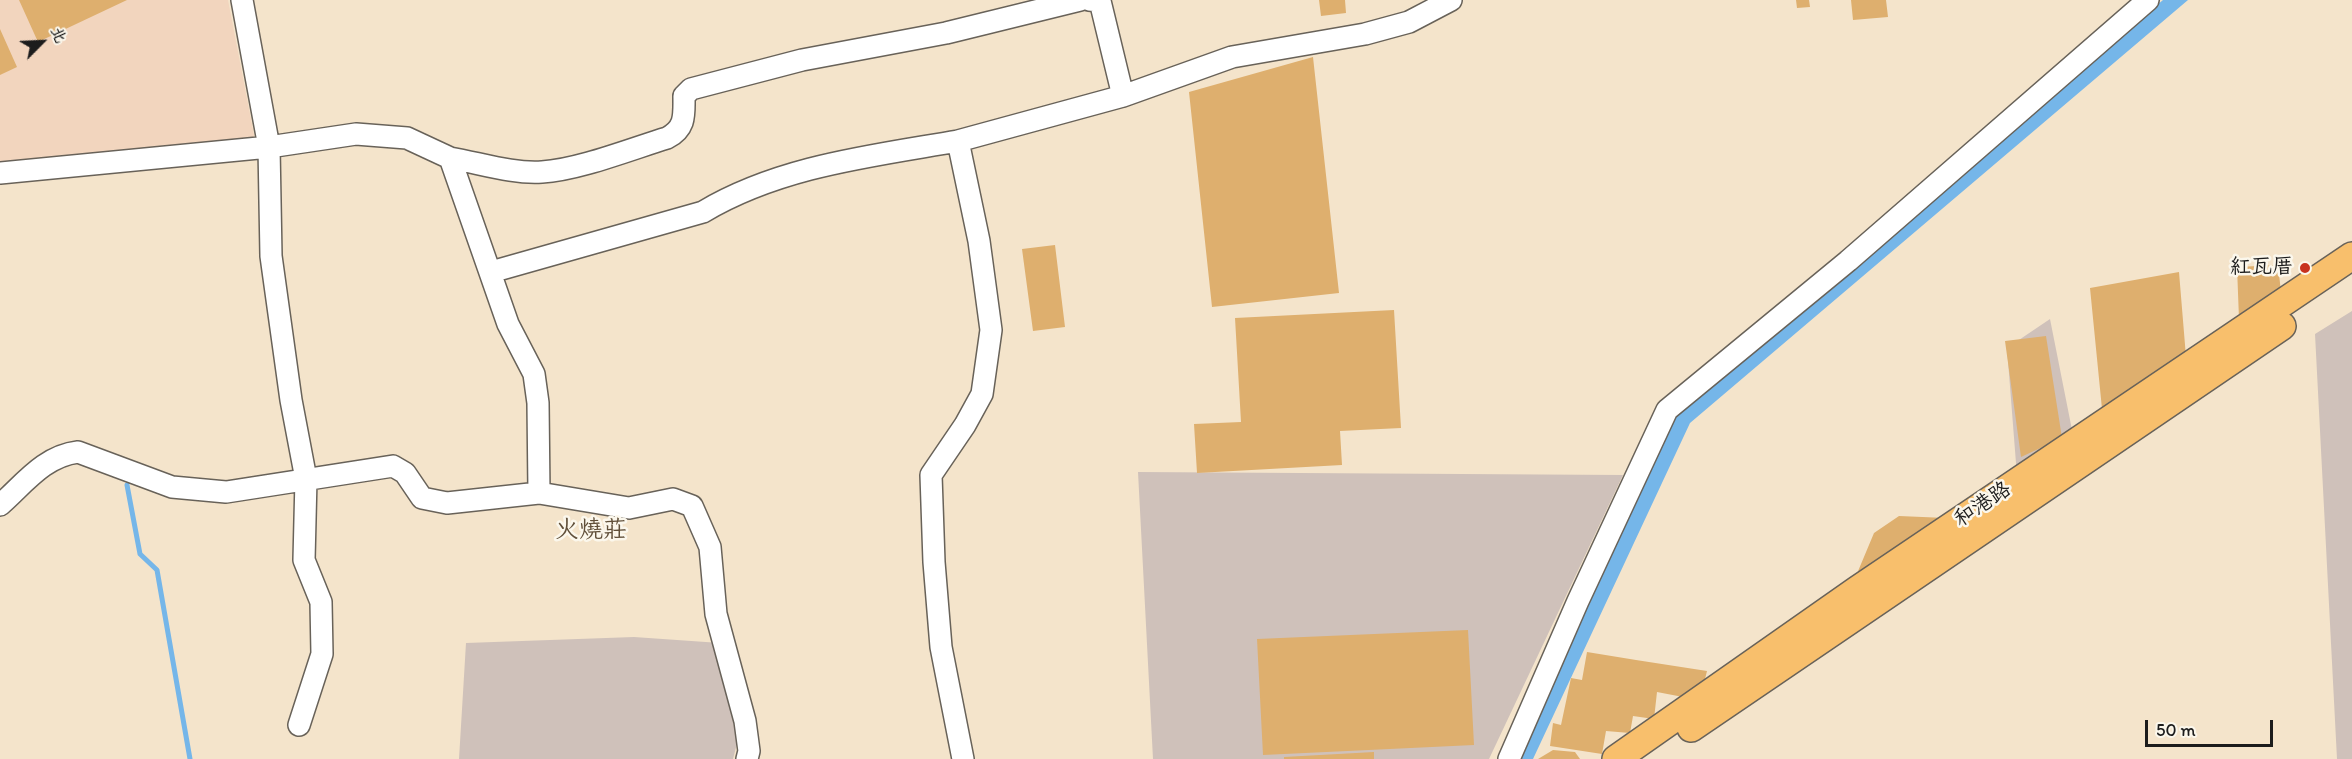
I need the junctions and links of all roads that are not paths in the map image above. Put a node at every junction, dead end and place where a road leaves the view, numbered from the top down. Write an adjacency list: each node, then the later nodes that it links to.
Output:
1 (242, 0): 8 (street)
2 (1080, 0): 9 (street)
3 (1089, 0): 6 (street)
4 (1451, 0): 6 (street)
5 (2148, 0): 20 (street)
6 (1123, 96): 7 (street)
7 (958, 141): 12 (street); 19 (street)
8 (269, 147): 9 (street); 10 (street); 14 (street)
9 (450, 158): 12 (street)
10 (0, 173)
11 (2352, 256): 21 (main road, 和港路)
12 (491, 272): 15 (street)
13 (2352, 278): 22 (main road, 和港路)
14 (306, 479): 15 (street); 16 (street); 17 (street)
15 (539, 493): 18 (street)
16 (0, 505)
17 (299, 725)
18 (747, 759)
19 (963, 759)
20 (1509, 759)
21 (1616, 759)
22 (1646, 759)

